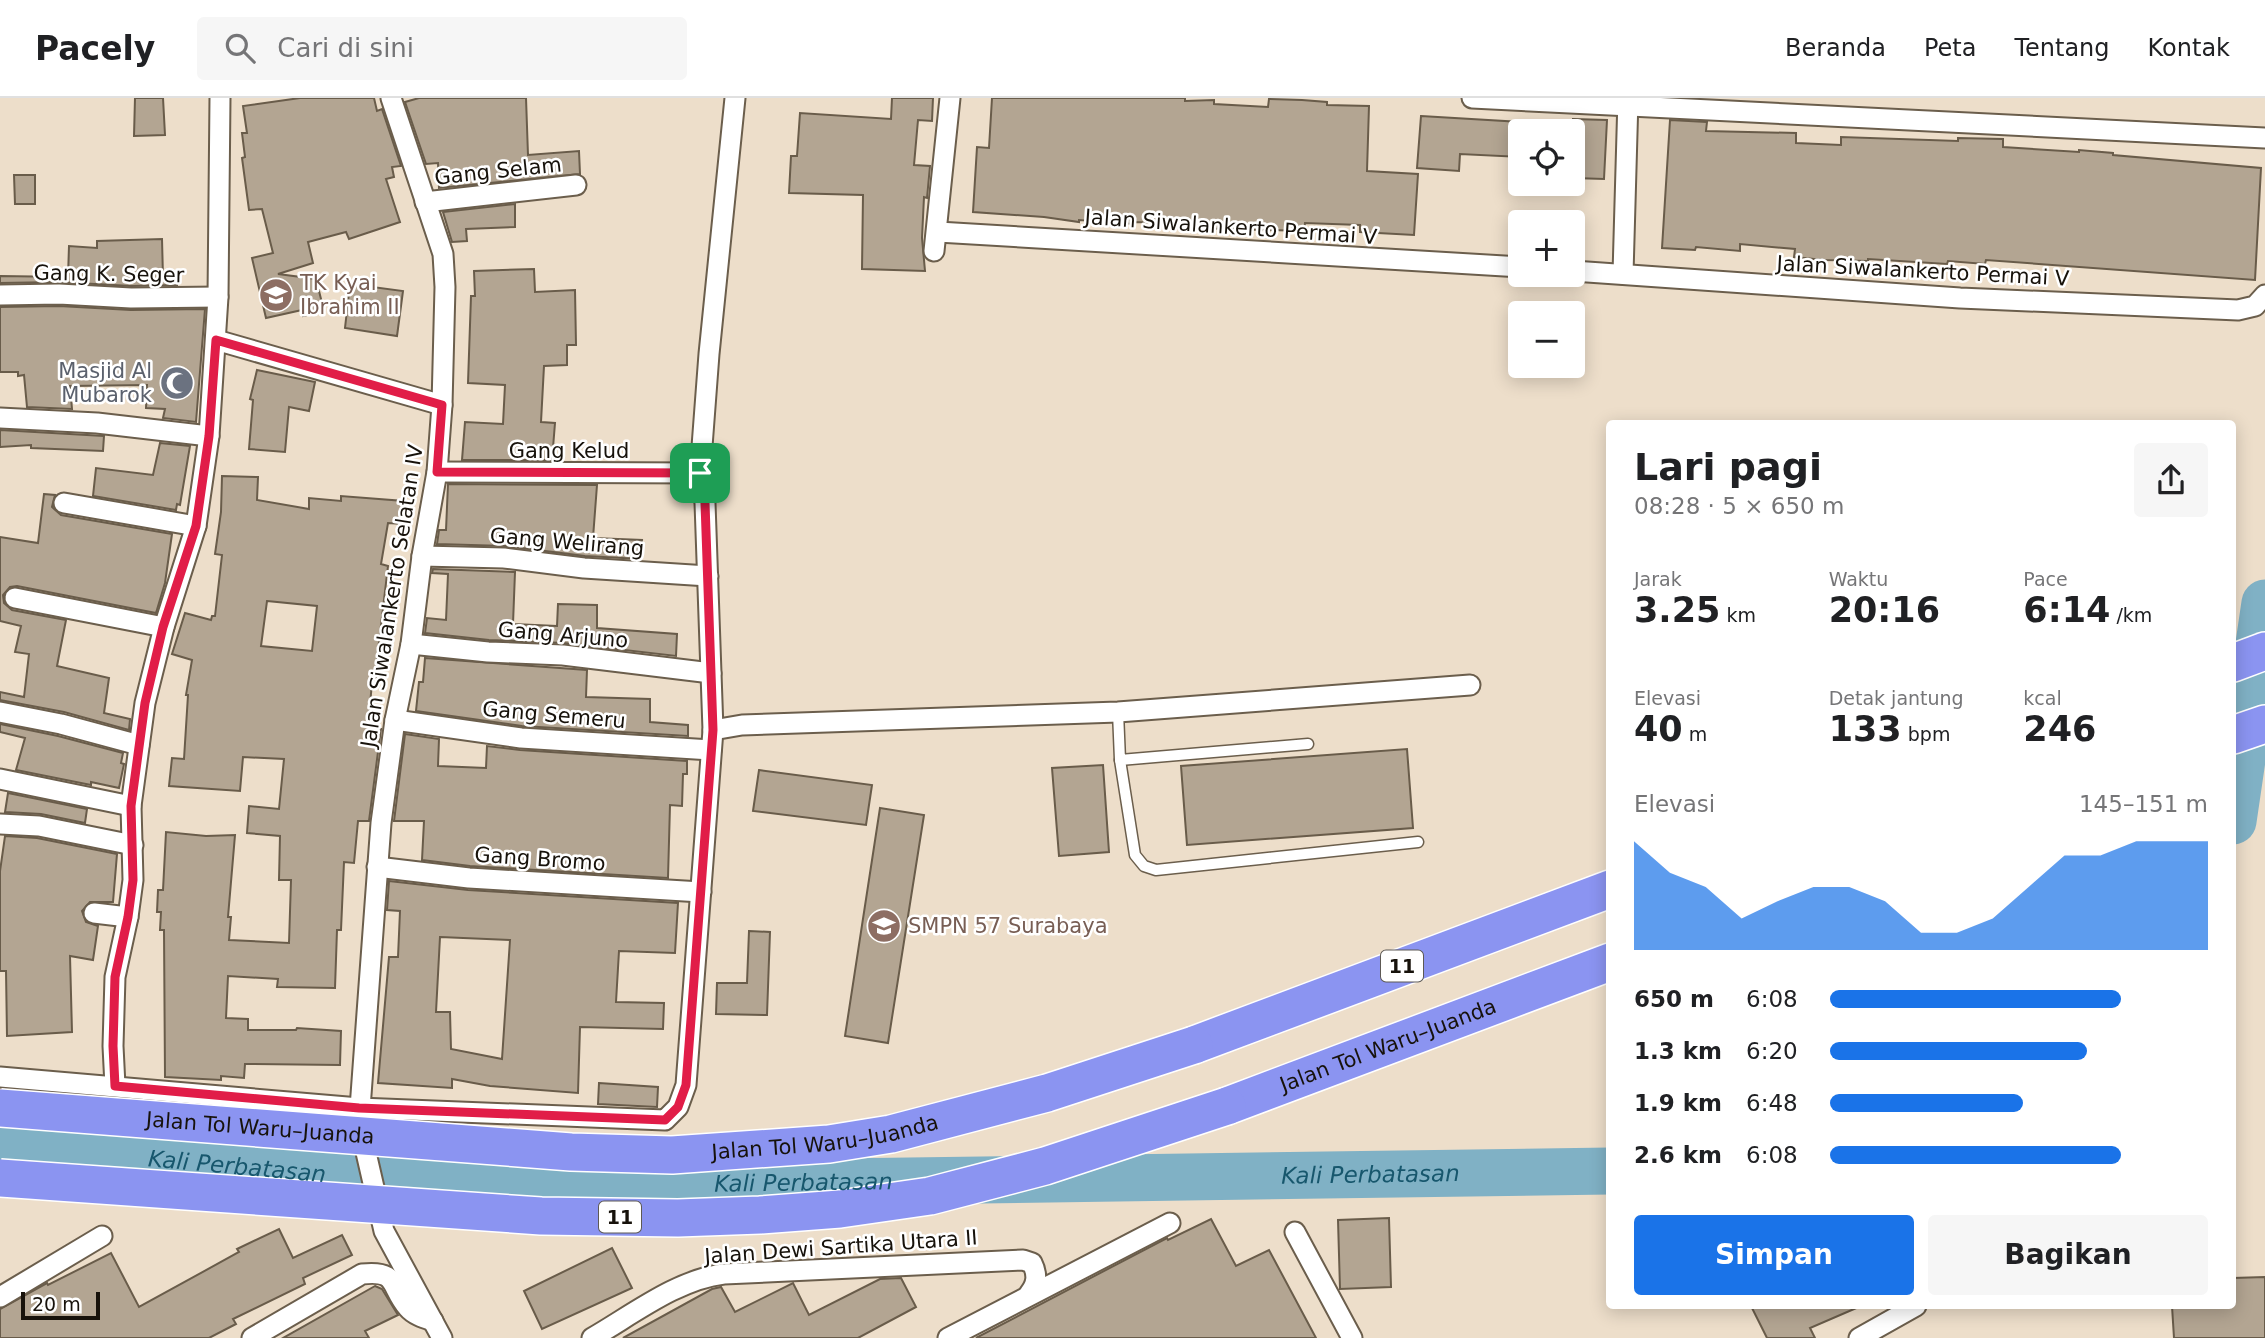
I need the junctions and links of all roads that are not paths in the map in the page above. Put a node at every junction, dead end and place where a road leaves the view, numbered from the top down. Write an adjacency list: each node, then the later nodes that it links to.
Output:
1 (220, 98): 17 (street)
2 (391, 98): 9 (street, Jalan Siwalankerto Selatan IV)
3 (735, 98): 23 (street)
4 (950, 98): 10 (street)
5 (1472, 98): 6 (street)
6 (1628, 103): 7 (street); 14 (street)
7 (2265, 138)
8 (576, 186): 9 (street, Gang Selam)
9 (425, 202): 19 (street, Jalan Siwalankerto Selatan IV)
10 (938, 232): 11 (street); 12 (street, Jalan Siwalankerto Permai V)
11 (934, 251)
12 (1508, 267)
13 (1585, 272): 14 (street, Jalan Siwalankerto Permai V)
14 (1623, 274): 15 (street, Jalan Siwalankerto Permai V)
15 (2265, 295)
16 (0, 296): 17 (street, Gang K. Seger)
17 (218, 297): 18 (street)
18 (216, 340): 19 (street); 21 (street)
19 (442, 405): 22 (street, Jalan Siwalankerto Selatan IV)
20 (0, 418): 21 (street)
21 (209, 436): 25 (street)
22 (437, 472): 23 (street, Gang Kelud); 26 (street, Jalan Siwalankerto Selatan IV)
23 (700, 473): 27 (street)
24 (64, 503): 25 (street)
25 (196, 526): 29 (street)
26 (422, 555): 27 (street, Gang Welirang); 30 (street, Jalan Siwalankerto Selatan IV)
27 (708, 576): 33 (street)
28 (15, 598): 29 (street)
29 (163, 627): 42 (street)
30 (411, 644): 33 (street, Gang Arjuno); 37 (street, Jalan Siwalankerto Selatan IV)
31 (2265, 652): 32 (highway)
32 (2236, 662)
33 (711, 673): 40 (street)
34 (1470, 685): 36 (street, Gang Semeru)
35 (0, 712): 42 (street)
36 (1118, 712): 40 (street, Gang Semeru); 43 (lane)
37 (395, 720): 40 (street, Gang Semeru); 49 (street, Jalan Siwalankerto Selatan IV)
38 (2265, 724): 39 (highway)
39 (2236, 735)
40 (712, 740): 51 (street)
41 (1308, 744): 43 (lane)
42 (139, 746): 45 (street)
43 (1120, 760): 47 (lane)
44 (0, 779): 45 (street)
45 (131, 806): 48 (street)
46 (0, 824): 48 (street)
47 (1418, 842)
48 (133, 845): 53 (street)
49 (377, 867): 51 (street, Gang Bromo); 58 (street, Jalan Siwalankerto Selatan IV)
50 (1606, 890): 57 (highway, Jalan Tol Waru–Juanda / 11, bridge)
51 (701, 892): 58 (street)
52 (94, 913): 53 (street)
53 (128, 917): 56 (street)
54 (1606, 964): 59 (highway, Jalan Tol Waru–Juanda / 11, bridge)
55 (0, 1077): 56 (street)
56 (115, 1086): 58 (street)
57 (0, 1108)
58 (359, 1115): 66 (street, Jalan Siwalankerto Selatan IV, bridge)
59 (0, 1178)
60 (1170, 1223): 63 (street)
61 (1295, 1232): 70 (street)
62 (102, 1236): 64 (street)
63 (1029, 1294): 68 (street, Jalan Dewi Sartika Utara II); 69 (street)
64 (0, 1297)
65 (1911, 1309): 71 (street)
66 (438, 1330): 67 (street)
67 (253, 1338)
68 (592, 1338)
69 (948, 1338)
70 (1352, 1338)
71 (1858, 1338)

